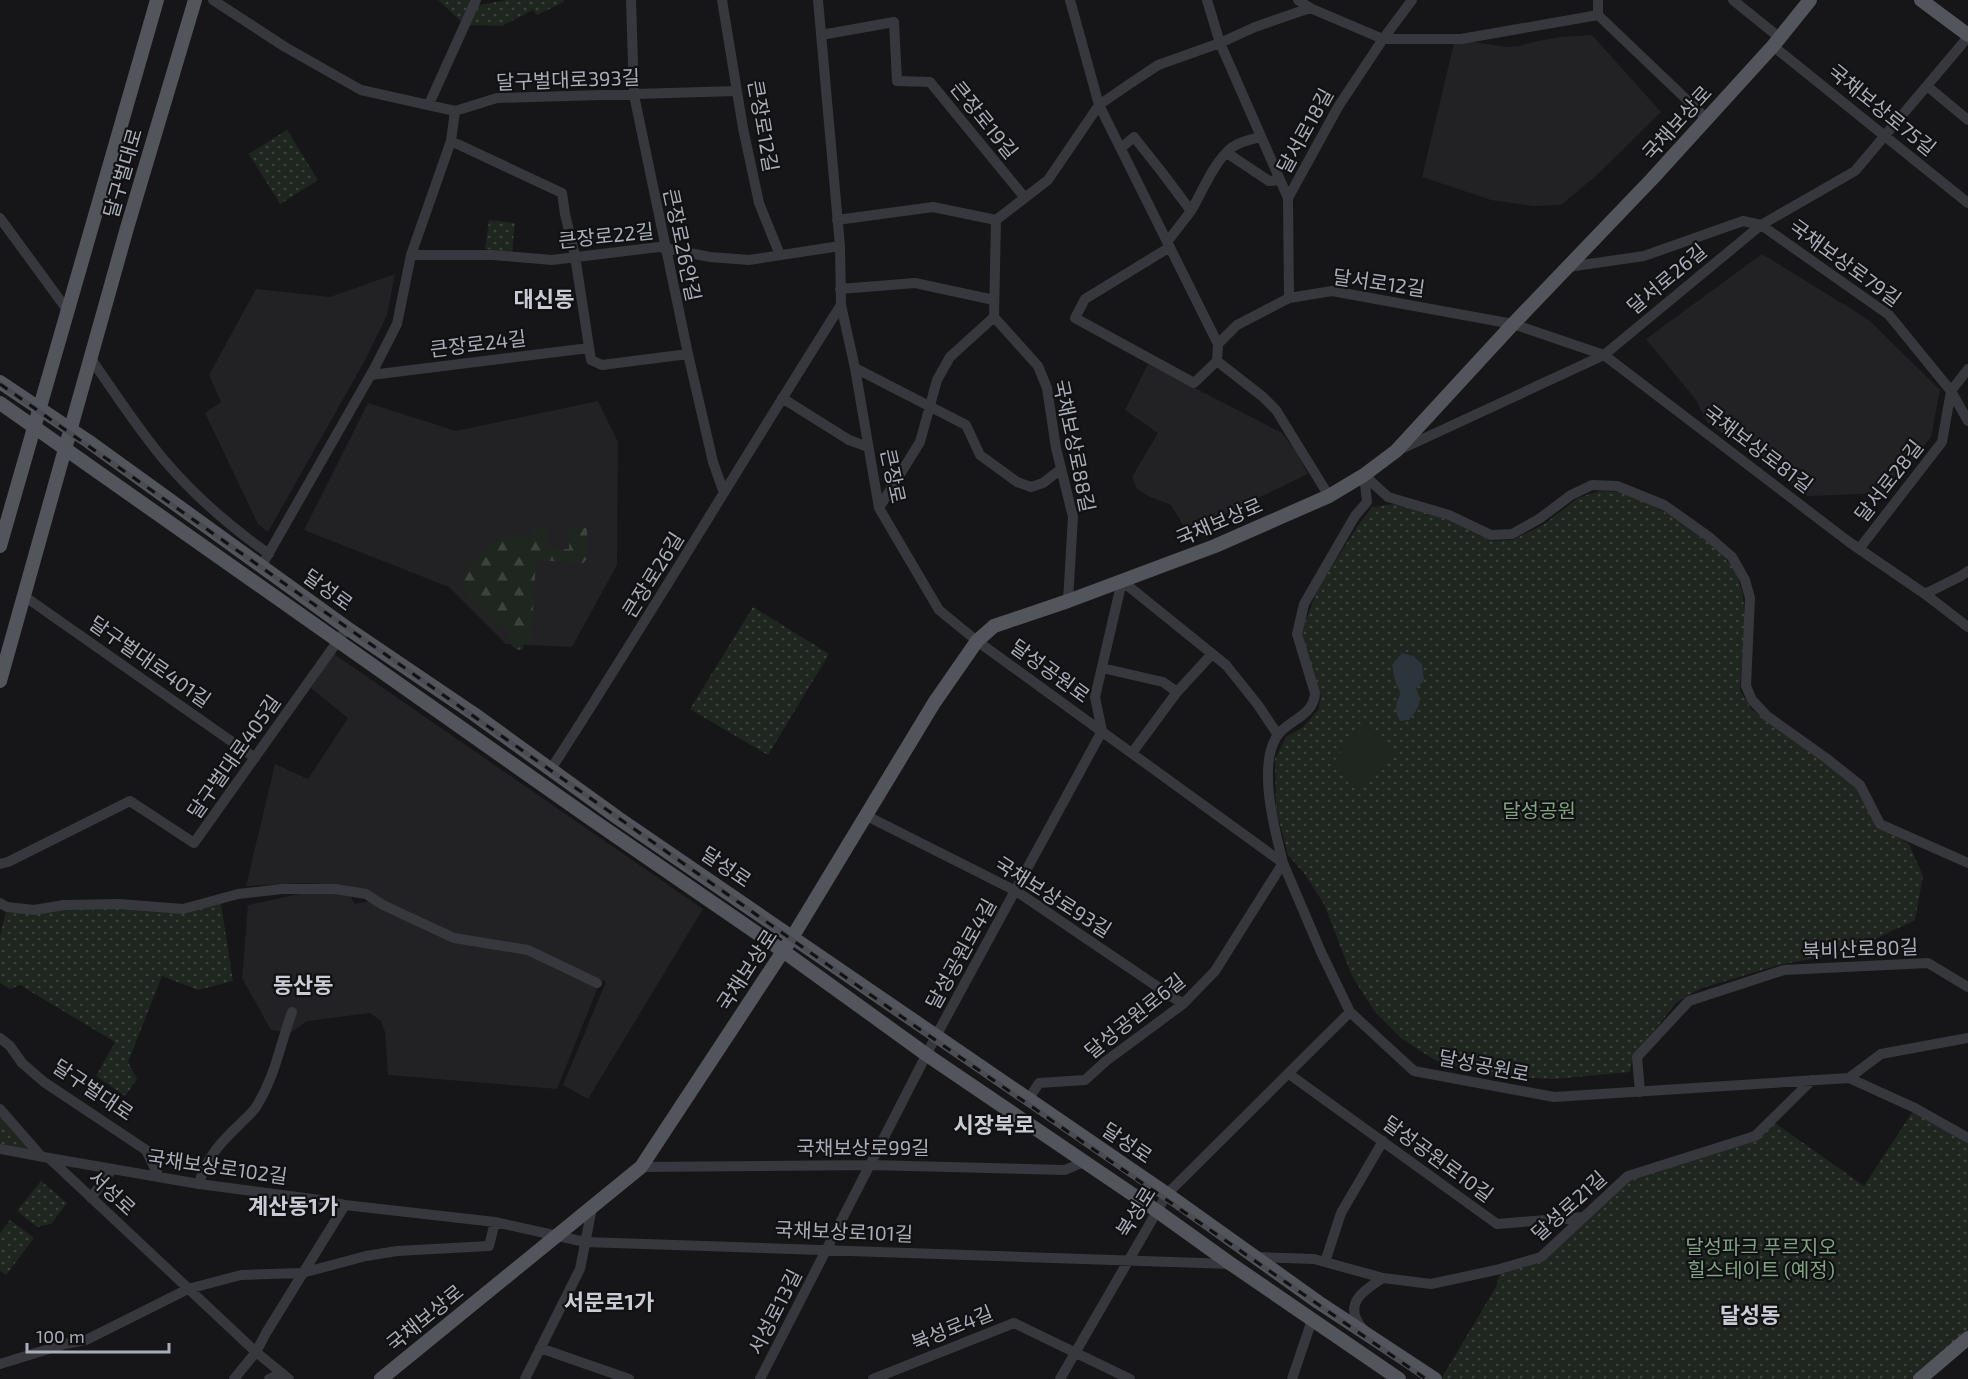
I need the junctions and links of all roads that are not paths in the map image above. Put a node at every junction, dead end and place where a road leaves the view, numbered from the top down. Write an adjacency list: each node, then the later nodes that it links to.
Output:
1 (157, 0): 58 (main road, 달구벌대로)
2 (195, 0): 65 (main road, 달구벌대로)
3 (213, 0): 28 (street)
4 (476, 0): 28 (street)
5 (631, 0): 27 (street, 큰장로26안길)
6 (722, 0): 26 (street, 큰장로12길)
7 (818, 0): 20 (street, 큰장로)
8 (1070, 0): 19 (street)
9 (1078, 0): 19 (street)
10 (1207, 0): 24 (street)
11 (1298, 0): 17 (street)
12 (1412, 0): 22 (street, 달서로18길)
13 (1598, 0): 18 (street)
14 (1732, 0): 23 (street, 국채보상로75길)
15 (1810, 0): 23 (main road, 국채보상로)
16 (1921, 0): 21 (main road)
17 (1310, 8): 22 (street); 24 (street)
18 (1598, 15): 22 (street); 31 (street)
19 (1075, 18): 29 (street)
20 (821, 34): 39 (street, 큰장로19길); 44 (street, 큰장로)
21 (1968, 36): 25 (street, 달서로26길)
22 (1383, 39): 40 (street, 달서로18길)
23 (1777, 42): 31 (main road, 국채보상로); 33 (street, 국채보상로75길)
24 (1220, 43): 29 (street); 34 (street)
25 (1927, 86): 32 (street); 33 (street, 달서로26길)
26 (737, 90): 27 (street, 달구벌대로393길); 51 (street, 큰장로12길)
27 (634, 95): 30 (street, 달구벌대로393길); 49 (street, 큰장로26안길)
28 (429, 104): 30 (street)
29 (1100, 105): 36 (street); 39 (street)
30 (455, 111): 35 (street)
31 (1707, 118): 53 (main road, 국채보상로)
32 (1968, 120)
33 (1885, 135): 41 (street, 국채보상로75길); 46 (street, 달서로26길)
34 (1262, 137): 37 (street); 38 (street)
35 (451, 141): 50 (street); 52 (street)
36 (1120, 148): 42 (street); 47 (street)
37 (1227, 153): 38 (street); 42 (street)
38 (1280, 180): 40 (street)
39 (1025, 198): 45 (street)
40 (1288, 198): 55 (street, 달서로18길)
41 (1968, 203)
42 (1191, 211): 47 (street)
43 (0, 218): 58 (street)
44 (837, 220): 45 (street); 48 (street, 큰장로)
45 (996, 220): 56 (street)
46 (1761, 225): 53 (street); 64 (street, 달서로26길); 71 (street, 국채보상로79길)
47 (1168, 244): 61 (street); 66 (street)
48 (840, 246): 51 (street, 큰장로22길); 54 (street, 큰장로)
49 (664, 248): 51 (street, 큰장로22길); 52 (street, 큰장로22길); 63 (street, 큰장로26안길)
50 (411, 255): 52 (street, 큰장로22길); 69 (street)
51 (780, 255)
52 (575, 256): 62 (street)
53 (1568, 267): 60 (main road, 국채보상로)
54 (840, 289): 56 (street); 57 (street, 큰장로)
55 (1288, 298): 60 (street, 달서로12길); 61 (street, 달서로12길)
56 (994, 300): 59 (street)
57 (841, 305): 67 (street, 큰장로); 72 (street, 큰장로26길)
58 (68, 311): 75 (main road, 달구벌대로)
59 (994, 317): 74 (street); 82 (street, 국채보상로88길)
60 (1513, 324): 64 (street, 국채보상로81길); 81 (main road, 국채보상로)
61 (1218, 344): 66 (street)
62 (589, 348): 63 (street); 69 (street, 큰장로24길)
63 (688, 354): 84 (street, 큰장로26안길)
64 (1604, 355): 81 (street, 달서로26길); 88 (street, 국채보상로81길)
65 (91, 359): 78 (main road, 달구벌대로); 89 (street)
66 (1216, 361): 85 (street)
67 (855, 368): 74 (street); 79 (street, 큰장로)
68 (1968, 369): 71 (street, 달서로28길)
69 (371, 375): 89 (street)
70 (0, 382): 75 (main road, 달성로)
71 (1952, 391): 76 (street, 국채보상로79길); 88 (street, 달서로28길)
72 (782, 398): 79 (street); 84 (street, 큰장로26길)
73 (0, 402): 77 (main road)
74 (930, 406): 82 (street); 86 (street)
75 (40, 409): 77 (main road, 달구벌대로); 78 (main road, 달성로)
76 (1968, 421)
77 (35, 426): 80 (main road); 87 (main road, 달구벌대로)
78 (72, 430): 80 (main road, 달구벌대로); 89 (main road, 달성로)
79 (868, 447): 86 (street, 큰장로)
80 (66, 448): 93 (main road, 달구벌대로); 97 (main road)
81 (1396, 451): 83 (main road, 국채보상로)
82 (1061, 468): 94 (street, 국채보상로88길)
83 (1364, 475): 85 (main road, 국채보상로); 104 (street); 110 (street)
84 (724, 493): 107 (street, 큰장로26길)
85 (1329, 496): 91 (main road, 국채보상로)
86 (879, 508): 98 (street, 큰장로)
87 (0, 546)
88 (1859, 549): 92 (street, 국채보상로81길)
89 (265, 559): 96 (main road, 달성로)
90 (1968, 571): 92 (street)
91 (1122, 581): 94 (main road, 국채보상로); 99 (street); 100 (street, 달성공원로)
92 (1925, 594): 95 (street, 국채보상로81길)
93 (24, 596): 101 (main road, 달구벌대로); 106 (street, 달구벌대로401길)
94 (1068, 601): 98 (main road, 국채보상로)
95 (1968, 627)
96 (347, 628): 97 (street, 달구벌대로405길); 107 (main road, 달성로)
97 (339, 640): 106 (street, 달구벌대로405길); 115 (main road)
98 (977, 641): 103 (street, 달성공원로); 108 (main road, 국채보상로)
99 (1212, 654): 102 (street); 104 (street)
100 (1102, 668): 102 (street, 달성공원로); 103 (street, 달성공원로)
101 (0, 681)
102 (1177, 692): 105 (street)
103 (1102, 731): 105 (street, 달성공원로); 112 (street, 달성공원로4길)
104 (1278, 735): 109 (street)
105 (1132, 753): 109 (street, 달성공원로)
106 (255, 758): 111 (street, 달구벌대로405길)
107 (551, 769): 114 (main road, 달성로)
108 (865, 815): 112 (street, 국채보상로93길); 114 (main road, 국채보상로)
109 (1283, 863): 118 (street, 달성공원로6길); 120 (street, 달성공원로)
110 (1968, 863)
111 (0, 864)
112 (1016, 891): 118 (street, 국채보상로93길); 121 (street, 달성공원로4길)
113 (0, 903): 116 (street)
114 (793, 936): 115 (main road, 국채보상로); 121 (main road, 달성로)
115 (783, 951): 124 (main road); 137 (main road, 국채보상로)
116 (597, 983)
117 (1968, 987): 128 (street, 북비산로80길)
118 (1183, 1004): 129 (street, 달성공원로6길)
119 (292, 1012): 140 (street)
120 (1350, 1012): 125 (street, 북성로); 128 (street, 달성공원로)
121 (936, 1036): 124 (street, 서성로13길); 129 (main road, 달성로)
122 (0, 1038): 139 (street, 달구벌대로)
123 (1968, 1038): 126 (street)
124 (927, 1055): 135 (main road); 136 (street, 서성로13길)
125 (1288, 1074): 132 (street, 달성공원로10길); 141 (street, 북성로)
126 (1849, 1078): 127 (street, 달성공원로); 131 (street, 달성공원로)
127 (1812, 1080): 128 (street, 달성공원로); 146 (street, 달성로21길)
128 (1640, 1092)
129 (1028, 1100): 141 (main road, 달성로)
130 (0, 1109): 134 (street, 서성로)
131 (1968, 1138)
132 (1383, 1142): 146 (street, 달성공원로10길); 153 (street)
133 (0, 1149): 134 (street)
134 (45, 1157): 138 (street, 국채보상로102길); 142 (street, 서성로)
135 (1084, 1162): 136 (street, 국채보상로99길); 145 (main road)
136 (870, 1165): 137 (street, 국채보상로99길); 150 (street, 서성로13길)
137 (641, 1167): 144 (main road, 국채보상로)
138 (112, 1169): 139 (street, 국채보상로102길); 142 (street)
139 (159, 1177): 140 (street, 국채보상로102길)
140 (199, 1184): 143 (street, 국채보상로102길)
141 (1167, 1194): 145 (street, 북성로); 151 (main road, 달성로)
142 (91, 1198): 157 (street, 서성로)
143 (345, 1205): 147 (street, 국채보상로102길); 155 (street)
144 (592, 1208): 148 (main road, 국채보상로); 149 (street)
145 (1157, 1211): 152 (street, 북성로); 154 (main road)
146 (1583, 1217): 156 (street, 달성로21길)
147 (495, 1222): 148 (street, 국채보상로102길); 155 (street)
148 (559, 1234): 149 (street, 국채보상로101길); 168 (main road, 국채보상로)
149 (585, 1242): 150 (street, 국채보상로101길); 161 (street)
150 (827, 1250): 152 (street, 국채보상로101길); 171 (street, 서성로13길)
151 (1257, 1257): 153 (street, 달성로21길); 159 (main road, 달성로)
152 (1128, 1261): 154 (street); 163 (street, 북성로)
153 (1325, 1262): 156 (street, 달성로21길)
154 (1231, 1264): 158 (main road)
155 (303, 1273): 157 (street); 162 (street)
156 (1383, 1278): 159 (street)
157 (188, 1289): 162 (street, 서성로); 164 (street)
158 (1312, 1320): 175 (street); 176 (main road)
159 (1367, 1334): 177 (main road, 달성로)
160 (1968, 1338): 178 (main road)
161 (540, 1348): 169 (street); 170 (street)
162 (256, 1352): 165 (street, 서성로); 166 (street)
163 (1075, 1354): 172 (street, 북성로4길); 173 (street, 북성로); 174 (street, 북성로4길)
164 (0, 1364)
165 (285, 1376): 167 (street)
166 (234, 1378)
167 (269, 1379)
168 (381, 1379)
169 (525, 1379)
170 (629, 1379)
171 (760, 1379)
172 (873, 1379)
173 (1060, 1379)
174 (1130, 1379)
175 (1292, 1379)
176 (1399, 1379)
177 (1435, 1379)
178 (1920, 1379)

